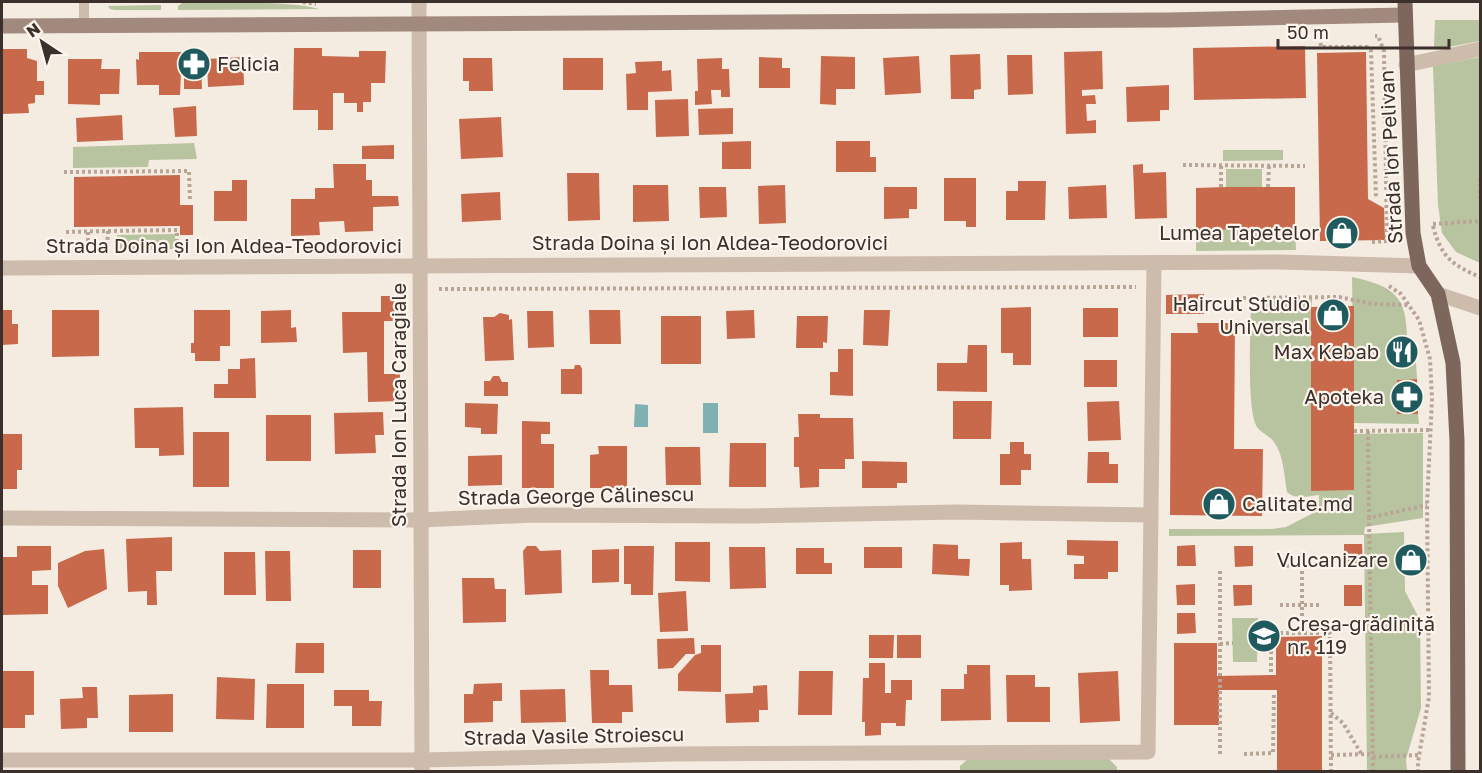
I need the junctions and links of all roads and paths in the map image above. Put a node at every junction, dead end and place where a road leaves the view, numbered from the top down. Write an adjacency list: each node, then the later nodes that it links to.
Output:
1 (84, 2): 5 (lane)
2 (419, 2): 4 (street, Strada Ion Luca Caragiale)
3 (1405, 8): 4 (main road); 10 (main road, Strada Ion Pelivan)
4 (418, 24): 5 (main road); 29 (street, Strada Ion Luca Caragiale)
5 (84, 25): 6 (main road)
6 (2, 26)
7 (1378, 36): 27 (path)
8 (1320, 37): 19 (path)
9 (1480, 49): 10 (street)
10 (1406, 64): 30 (main road, Strada Ion Pelivan)
11 (1183, 165): 12 (path)
12 (1221, 166): 13 (path); 17 (path)
13 (1269, 166): 14 (path); 18 (path)
14 (1305, 166)
15 (64, 172): 20 (path)
16 (1480, 178): 21 (path)
17 (1221, 187)
18 (1268, 187)
19 (1376, 197)
20 (190, 201)
21 (1480, 202)
22 (1431, 214): 24 (path)
23 (1480, 221): 24 (path)
24 (1433, 224): 34 (path)
25 (108, 231): 26 (path); 32 (path); 33 (path)
26 (66, 232)
27 (1372, 242)
28 (1154, 263): 29 (street, Strada Doina și Ion Aldea-Teodorovici); 30 (street, Strada Doina și Ion Aldea-Teodorovici); 36 (street)
29 (420, 265): 33 (street, Strada Doina și Ion Aldea-Teodorovici); 49 (street, Strada Ion Luca Caragiale)
30 (1419, 266): 38 (main road, Strada Ion Pelivan)
31 (2, 268): 32 (street, Strada Doina și Ion Aldea-Teodorovici)
32 (107, 268): 33 (street, Strada Doina și Ion Aldea-Teodorovici)
33 (177, 268)
34 (1480, 277)
35 (1381, 283): 40 (path)
36 (1154, 287): 37 (path); 46 (street)
37 (435, 289)
38 (1438, 294): 41 (street); 75 (main road, Strada Ion Pelivan)
39 (1243, 298): 40 (path)
40 (1409, 305): 42 (path)
41 (1480, 308)
42 (1430, 430): 44 (path); 45 (path)
43 (1354, 431): 44 (path)
44 (1368, 431): 48 (path)
45 (1427, 505): 48 (path); 66 (path)
46 (1150, 515): 49 (street, Strada George Călinescu); 71 (street, Strada Vasile Stroiescu)
47 (2, 518): 49 (street, Strada George Călinescu)
48 (1369, 518): 69 (path)
49 (420, 520): 71 (street, Strada Ion Luca Caragiale)
50 (1302, 553): 53 (path)
51 (1318, 565): 53 (path)
52 (1280, 566): 53 (path)
53 (1302, 566): 57 (path)
54 (1220, 569): 59 (path)
55 (1319, 604): 57 (path)
56 (1280, 605): 57 (path)
57 (1302, 605): 58 (path)
58 (1302, 633): 61 (path); 63 (path)
59 (1220, 644): 60 (path); 64 (path)
60 (1233, 644)
61 (1271, 672)
62 (1274, 693): 65 (path)
63 (1331, 713): 67 (path); 68 (path)
64 (1220, 754)
65 (1244, 754)
66 (1419, 754): 69 (path); 74 (path)
67 (1331, 755): 68 (path); 72 (path)
68 (1362, 755): 69 (path)
69 (1373, 756): 73 (path)
70 (2, 760): 71 (street, Strada Vasile Stroiescu)
71 (422, 766)
72 (1331, 771)
73 (1373, 771)
74 (1418, 771)
75 (1458, 771)

